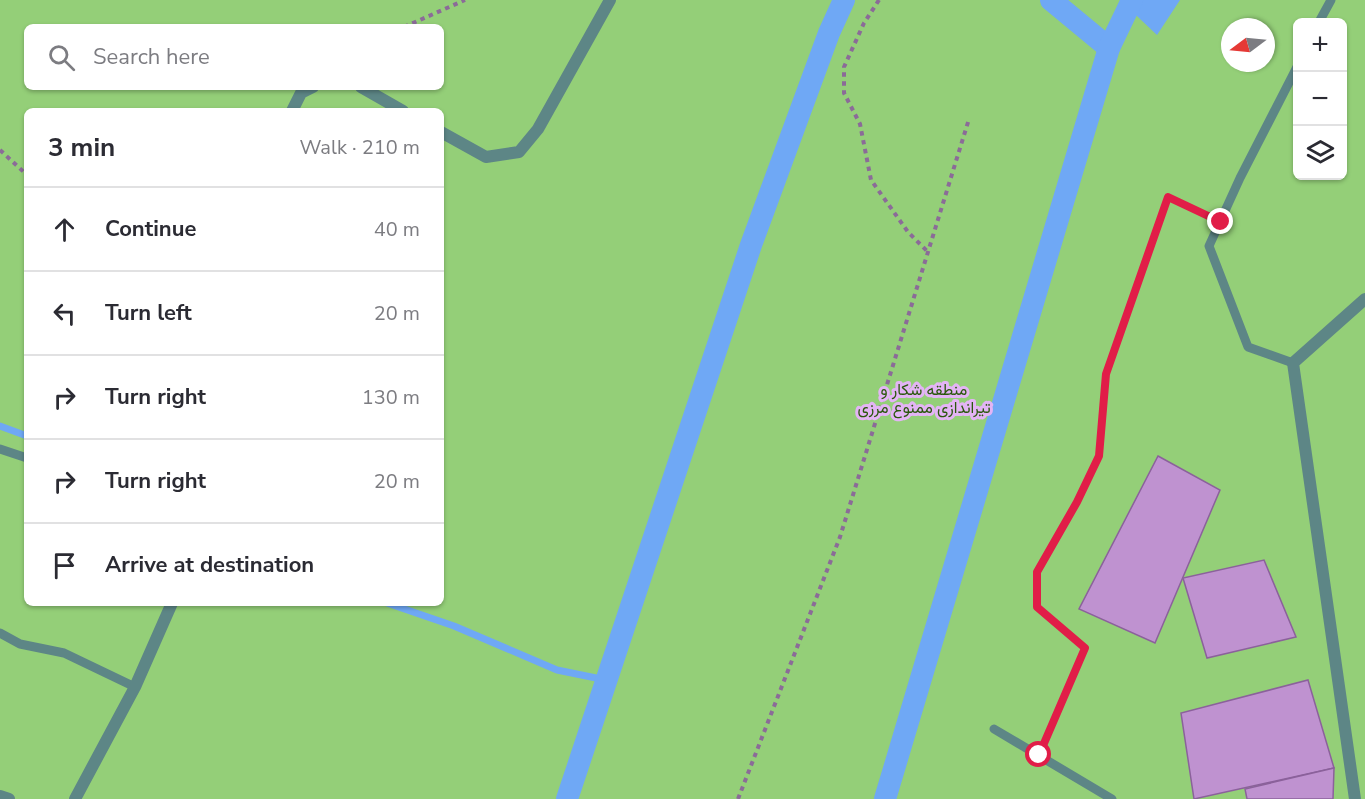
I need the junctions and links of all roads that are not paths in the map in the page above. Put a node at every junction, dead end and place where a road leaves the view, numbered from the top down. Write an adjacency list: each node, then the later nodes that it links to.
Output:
1 (610, 0): 9 (street)
2 (1331, 0): 3 (lane)
3 (1321, 18)
4 (1295, 72): 11 (lane)
5 (306, 90): 7 (street)
6 (366, 90): 8 (street)
7 (294, 108)
8 (398, 108)
9 (444, 134)
10 (1365, 299): 11 (street)
11 (1293, 363): 22 (street)
12 (0, 449): 13 (lane)
13 (24, 457)
14 (171, 606): 16 (street)
15 (0, 633): 16 (lane)
16 (135, 687): 20 (street)
17 (994, 729): 21 (lane)
18 (0, 795): 19 (street)
19 (9, 799)
20 (75, 799)
21 (1112, 799)
22 (1355, 799)

